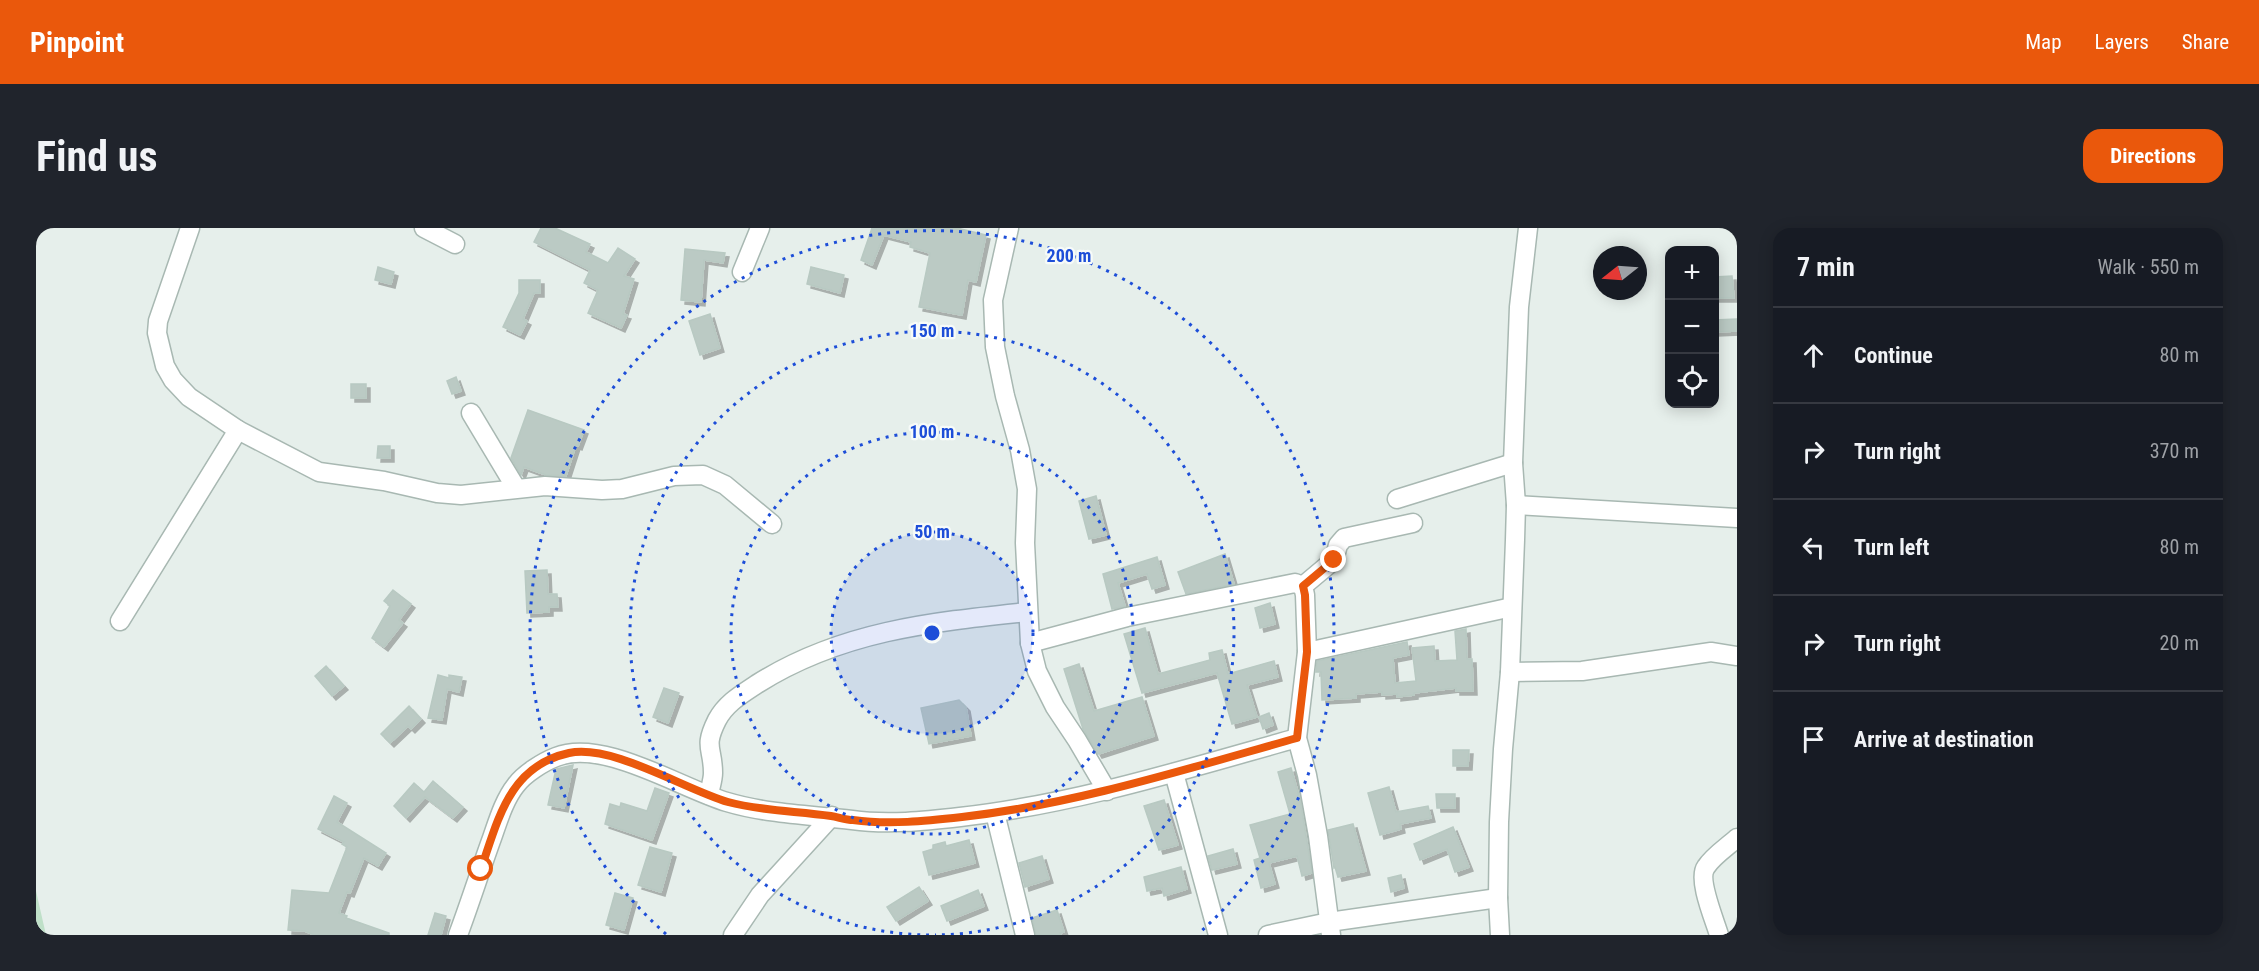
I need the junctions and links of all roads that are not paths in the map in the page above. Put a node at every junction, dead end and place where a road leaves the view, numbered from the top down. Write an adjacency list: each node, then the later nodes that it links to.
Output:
1 (190, 228): 9 (street)
2 (424, 228): 6 (street)
3 (760, 228): 7 (street)
4 (1009, 228): 19 (street)
5 (1528, 228): 10 (street)
6 (454, 244)
7 (742, 272)
8 (471, 413): 11 (street)
9 (238, 430): 11 (street); 20 (street)
10 (1514, 463): 12 (street); 13 (street)
11 (516, 488): 15 (street)
12 (1398, 499)
13 (1516, 505): 14 (street); 18 (street)
14 (1737, 518)
15 (772, 524)
16 (1413, 524): 17 (street)
17 (1303, 586): 21 (street); 22 (street)
18 (1512, 607): 22 (street); 24 (street)
19 (1027, 612): 21 (street); 28 (street)
20 (120, 621)
21 (1030, 643): 27 (street)
22 (1307, 652): 25 (street)
23 (1737, 656): 24 (street)
24 (1510, 672): 32 (street)
25 (1297, 738): 26 (street); 33 (street)
26 (1174, 772): 27 (street); 37 (street)
27 (1107, 791): 29 (street)
28 (709, 795): 30 (street); 34 (street)
29 (995, 813): 30 (street); 36 (street)
30 (832, 816): 35 (street)
31 (1737, 838): 40 (street)
32 (1498, 898): 33 (street); 39 (street)
33 (1330, 928): 38 (street)
34 (458, 935)
35 (733, 935)
36 (1025, 935)
37 (1218, 935)
38 (1268, 935)
39 (1500, 935)
40 (1719, 935)

